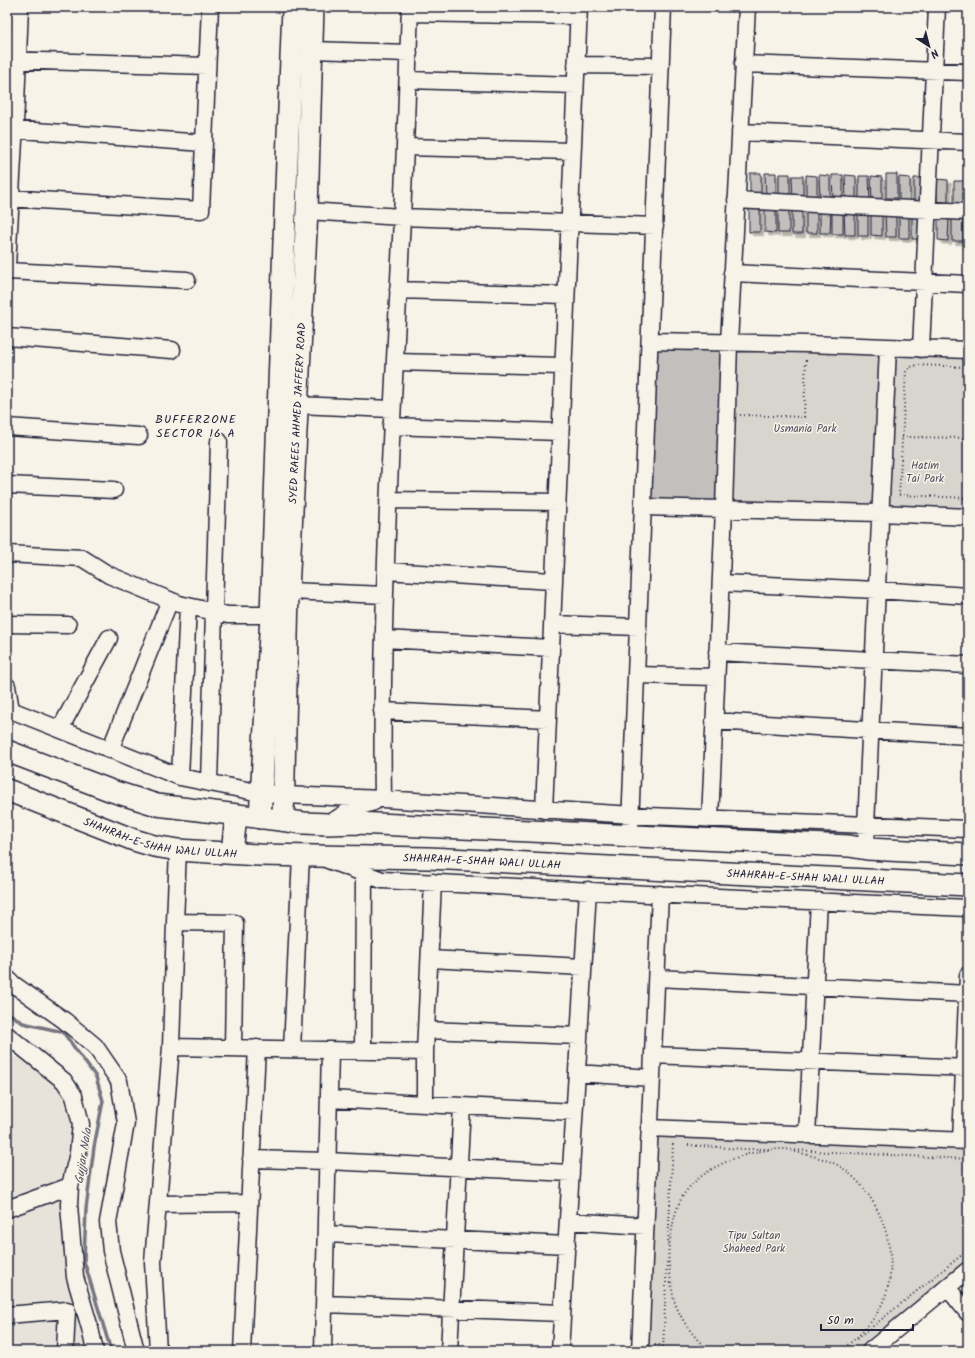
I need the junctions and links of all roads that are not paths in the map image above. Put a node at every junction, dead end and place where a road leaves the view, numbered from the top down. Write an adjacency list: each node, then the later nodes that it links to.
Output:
1 (20, 7): 10 (street)
2 (210, 7): 13 (street)
3 (663, 7): 14 (street)
4 (746, 7): 11 (street)
5 (937, 7): 15 (street)
6 (410, 10): 7 (street); 9 (street)
7 (578, 11): 12 (street)
8 (304, 22): 9 (street); 29 (main road, SYED RAEES AHMED JAFFERY ROAD); 77 (main road, SYED RAEES AHMED JAFFERY ROAD)
9 (409, 53): 17 (street)
10 (12, 61): 13 (street); 19 (street)
11 (743, 64): 15 (street); 20 (street)
12 (576, 65): 14 (street); 18 (street)
13 (207, 66): 23 (street)
14 (661, 66): 33 (street)
15 (934, 71): 16 (street); 21 (street)
16 (968, 72)
17 (408, 80): 18 (street); 24 (street)
18 (575, 85): 25 (street)
19 (11, 129): 23 (street); 26 (street)
20 (740, 132): 21 (street); 27 (street)
21 (931, 140): 22 (street); 28 (street)
22 (968, 142)
23 (204, 143): 26 (street)
24 (405, 147): 25 (street); 31 (street)
25 (572, 151): 32 (street)
26 (9, 198): 34 (street)
27 (736, 200): 28 (street); 36 (street)
28 (927, 209): 30 (street); 38 (street)
29 (307, 211): 31 (street); 51 (main road, SYED RAEES AHMED JAFFERY ROAD)
30 (968, 212)
31 (402, 217): 32 (street); 40 (street)
32 (568, 223): 33 (street); 41 (street)
33 (655, 226): 43 (street)
34 (7, 266)
35 (7, 270): 37 (street)
36 (732, 274): 38 (street); 44 (street)
37 (187, 280)
38 (924, 282): 39 (street); 46 (street)
39 (968, 284)
40 (398, 290): 41 (street); 49 (street)
41 (565, 296): 50 (street)
42 (7, 337): 47 (street)
43 (650, 341): 44 (street); 62 (street)
44 (729, 343): 45 (street); 63 (street)
45 (888, 348): 46 (street); 64 (street)
46 (921, 349): 48 (street)
47 (172, 350)
48 (968, 350)
49 (395, 362): 50 (street); 52 (street)
50 (562, 366): 55 (street)
51 (298, 405): 52 (street); 71 (main road, SYED RAEES AHMED JAFFERY ROAD)
52 (392, 409): 53 (street)
53 (391, 426): 55 (street); 60 (street)
54 (7, 427): 56 (street)
55 (559, 432): 61 (street)
56 (139, 436)
57 (219, 441): 76 (street)
58 (7, 485): 59 (street)
59 (114, 490)
60 (388, 500): 61 (street); 67 (street)
61 (557, 502): 68 (street)
62 (643, 507): 63 (street); 81 (street)
63 (724, 509): 64 (street); 69 (street)
64 (880, 513): 65 (street); 70 (street)
65 (968, 517)
66 (7, 554): 74 (street)
67 (386, 571): 68 (street); 72 (street)
68 (553, 581): 79 (street)
69 (720, 584): 70 (street); 85 (street)
70 (877, 590): 73 (street); 86 (street)
71 (288, 592): 72 (street); 104 (main road, SYED RAEES AHMED JAFFERY ROAD)
72 (385, 595): 83 (street)
73 (968, 596)
74 (170, 600): 75 (street); 98 (street)
75 (188, 606): 76 (street); 100 (street)
76 (215, 612): 77 (street); 101 (street)
77 (271, 615): 103 (main road, SYED RAEES AHMED JAFFERY ROAD)
78 (7, 624): 80 (street)
79 (552, 624): 81 (street); 84 (street)
80 (68, 625)
81 (638, 627): 88 (street)
82 (109, 638): 95 (street)
83 (384, 639): 84 (street); 92 (street)
84 (551, 648): 93 (street)
85 (718, 652): 86 (street); 89 (street)
86 (874, 660): 87 (street); 96 (street)
87 (968, 664)
88 (636, 675): 89 (street); 107 (street)
89 (716, 677): 94 (street)
90 (7, 686): 91 (street)
91 (9, 710): 95 (street)
92 (382, 711): 93 (street); 105 (street)
93 (548, 719): 106 (street)
94 (714, 721): 96 (street); 110 (street)
95 (60, 729): 98 (street)
96 (870, 730): 97 (street); 114 (street)
97 (968, 736)
98 (110, 750): 100 (street)
99 (7, 751): 108 (main road)
100 (180, 777): 101 (street)
101 (209, 783): 103 (street)
102 (7, 790): 120 (main road, SHAHRAH-E-SHAH WALI ULLAH)
103 (261, 793): 104 (street); 109 (main road, SYED RAEES AHMED JAFFERY ROAD)
104 (283, 795): 105 (street); 111 (main road, SYED RAEES AHMED JAFFERY ROAD)
105 (383, 799): 106 (street); 113 (street)
106 (544, 810): 107 (street)
107 (631, 815): 110 (street); 117 (street)
108 (236, 816): 109 (main road); 121 (main road)
109 (260, 818): 111 (main road)
110 (710, 819): 112 (street)
111 (283, 820): 113 (main road)
112 (742, 820): 114 (street); 118 (street)
113 (328, 824): 117 (main road)
114 (866, 826): 115 (street); 119 (street)
115 (934, 828): 116 (street); 122 (street)
116 (968, 829)
117 (629, 836): 118 (main road)
118 (741, 841): 119 (main road)
119 (858, 847): 122 (main road); 126 (main road)
120 (178, 850): 121 (main road, SHAHRAH-E-SHAH WALI ULLAH); 133 (street)
121 (232, 853): 124 (main road, SHAHRAH-E-SHAH WALI ULLAH)
122 (933, 853): 123 (main road)
123 (968, 854)
124 (308, 856): 125 (street); 126 (main road, SHAHRAH-E-SHAH WALI ULLAH); 147 (street)
125 (364, 872): 127 (street); 149 (street)
126 (848, 879): 128 (main road, SHAHRAH-E-SHAH WALI ULLAH)
127 (433, 882): 129 (street); 134 (street)
128 (968, 885)
129 (588, 890): 130 (street); 135 (street)
130 (660, 894): 131 (street); 138 (street)
131 (819, 901): 132 (street); 139 (street)
132 (968, 908)
133 (175, 922): 144 (street); 145 (street)
134 (430, 959): 135 (street); 141 (street)
135 (583, 967): 143 (street)
136 (968, 975): 140 (street)
137 (7, 978): 185 (street)
138 (656, 978): 139 (street); 151 (street)
139 (814, 986): 140 (street); 152 (street)
140 (968, 994): 153 (street)
141 (426, 1030): 143 (street); 150 (street)
142 (7, 1035): 167 (street)
143 (579, 1036): 154 (street)
144 (171, 1047): 145 (street); 169 (street)
145 (233, 1048): 146 (street)
146 (257, 1048): 147 (street); 163 (street)
147 (292, 1049): 148 (street)
148 (330, 1050): 149 (street); 156 (street)
149 (363, 1050): 150 (street)
150 (426, 1052): 157 (street)
151 (653, 1055): 152 (street); 155 (street)
152 (810, 1062): 153 (street); 161 (street)
153 (966, 1068): 162 (street)
154 (577, 1073): 155 (street); 159 (street)
155 (652, 1078): 160 (street)
156 (329, 1099): 157 (street); 164 (street)
157 (425, 1104): 158 (street)
158 (462, 1106): 159 (street); 165 (street)
159 (574, 1112): 166 (street)
160 (649, 1128): 161 (street); 172 (street)
161 (806, 1135): 162 (street)
162 (965, 1141)
163 (251, 1159): 164 (street); 168 (street)
164 (327, 1161): 165 (street); 173 (street)
165 (459, 1168): 166 (street); 174 (street)
166 (571, 1173): 171 (street)
167 (70, 1186): 170 (street); 184 (street)
168 (249, 1203): 169 (street); 187 (street)
169 (158, 1204): 186 (street)
170 (7, 1209)
171 (568, 1221): 172 (street); 175 (street)
172 (645, 1226): 191 (street)
173 (326, 1234): 174 (street); 178 (street)
174 (455, 1240): 175 (street); 179 (street)
175 (566, 1245): 181 (street)
176 (968, 1270): 177 (street)
177 (947, 1287): 180 (street); 192 (street)
178 (324, 1304): 179 (street); 188 (street)
179 (452, 1309): 181 (street); 189 (street)
180 (968, 1313)
181 (562, 1314): 190 (street)
182 (7, 1315): 183 (street)
183 (65, 1351)
184 (95, 1351)
185 (136, 1351)
186 (158, 1351)
187 (242, 1351)
188 (323, 1351)
189 (449, 1351)
190 (560, 1351)
191 (640, 1351)
192 (870, 1351)

